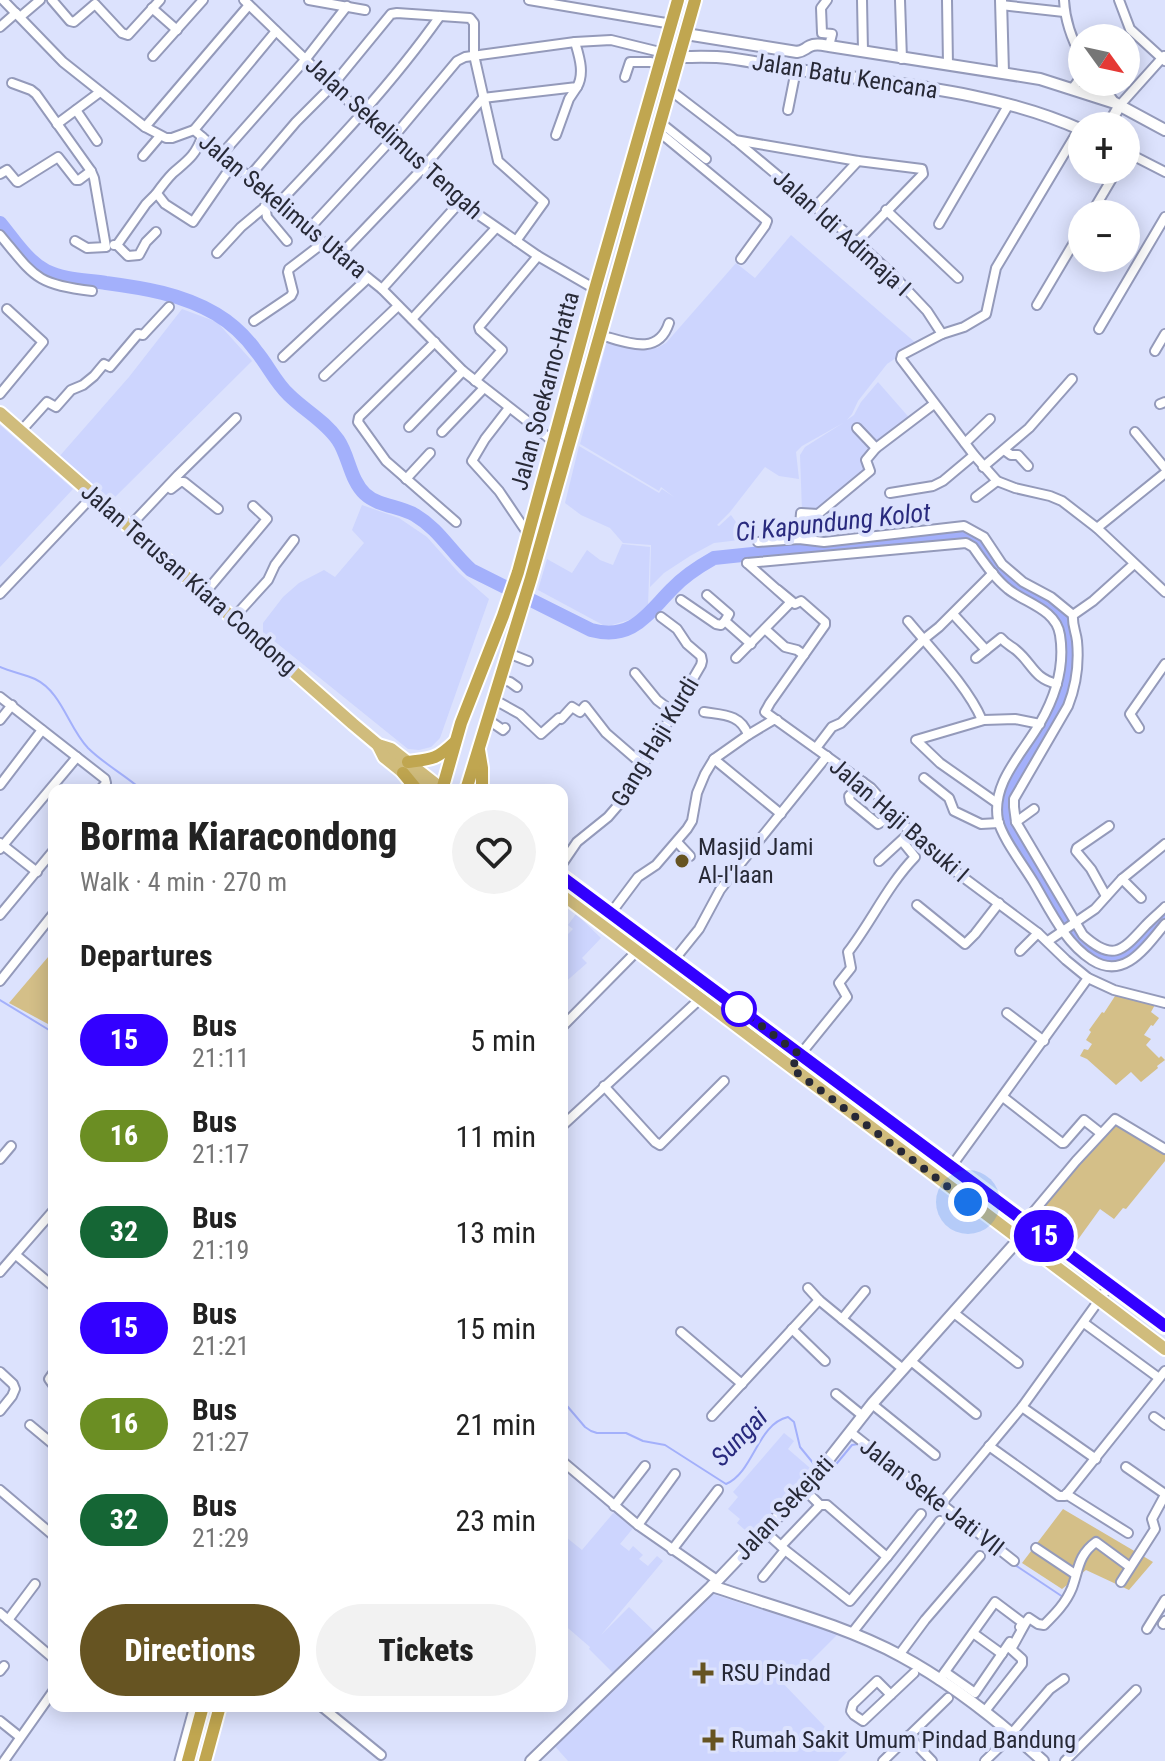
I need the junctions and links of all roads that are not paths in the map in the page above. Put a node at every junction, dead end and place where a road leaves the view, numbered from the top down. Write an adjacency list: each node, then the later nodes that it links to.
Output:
1 (3, 0): 23 (street, Jalan Sekelimus Utara)
2 (40, 0): 23 (street)
3 (52, 0): 16 (street)
4 (160, 0): 20 (street)
5 (203, 0): 28 (street)
6 (309, 0): 19 (street)
7 (529, 0): 25 (street)
8 (678, 0): 25 (highway, Jalan Soekarno-Hatta)
9 (695, 0): 30 (highway, Jalan Soekarno-Hatta)
10 (827, 0): 32 (street)
11 (862, 0): 33 (street)
12 (900, 0): 39 (street)
13 (947, 0): 41 (street)
14 (1064, 0): 22 (street)
15 (1119, 0): 37 (street)
16 (93, 2): 20 (street)
17 (246, 2): 29 (street, Jalan Sekelimus Tengah); 62 (street)
18 (1001, 2): 22 (street); 43 (street)
19 (347, 6): 21 (street); 40 (street)
20 (152, 8): 28 (street)
21 (365, 10)
22 (1064, 12): 26 (street)
23 (18, 15): 27 (street); 50 (street, Jalan Sekelimus Utara)
24 (440, 16): 34 (street); 46 (street); 59 (street)
25 (672, 24): 38 (highway, Jalan Soekarno-Hatta)
26 (1068, 25)
27 (0, 27)
28 (177, 30): 35 (street)
29 (276, 31): 40 (street, Jalan Sekelimus Tengah); 64 (street)
30 (686, 34): 32 (street); 36 (highway, Jalan Soekarno-Hatta)
31 (575, 42): 34 (street); 38 (street); 47 (street)
32 (829, 46): 33 (street)
33 (863, 51): 39 (street)
34 (474, 55): 53 (street); 70 (street)
35 (153, 56)
36 (679, 57): 42 (street, Jalan Batu Kencana); 49 (highway, Jalan Soekarno-Hatta)
37 (1163, 58): 55 (street)
38 (662, 59): 44 (street); 110 (highway, Jalan Soekarno-Hatta)
39 (902, 59): 41 (street)
40 (305, 60): 46 (street, Jalan Sekelimus Tengah); 73 (street)
41 (948, 65): 43 (street)
42 (796, 70): 54 (street, Jalan Batu Kencana); 57 (street)
43 (1003, 72): 48 (street)
44 (625, 77)
45 (12, 83): 60 (street)
46 (332, 86): 59 (street, Jalan Sekelimus Tengah); 83 (street)
47 (577, 87): 53 (street); 66 (street)
48 (1068, 88)
49 (670, 90): 63 (highway, Jalan Soekarno-Hatta); 69 (street, Jalan Idi Adimaja I)
50 (100, 92): 56 (street); 62 (street, Jalan Sekelimus Utara)
51 (1093, 96): 55 (street)
52 (1111, 96): 55 (street)
53 (483, 98): 79 (street); 97 (street)
54 (1009, 104): 61 (street, Jalan Batu Kencana); 90 (street)
55 (1117, 104): 58 (street); 65 (street)
56 (76, 110): 60 (street); 71 (street)
57 (788, 110)
58 (1114, 112)
59 (361, 114): 70 (street, Jalan Sekelimus Tengah); 86 (street)
60 (57, 124): 80 (street)
61 (1068, 125)
62 (145, 127): 67 (street, Jalan Sekelimus Utara)
63 (659, 127): 75 (street); 106 (street); 122 (highway, Jalan Soekarno-Hatta)
64 (194, 130): 67 (street, Jalan Sekelimus Utara); 68 (street, Jalan Sekelimus Utara)
65 (1165, 130)
66 (556, 135)
67 (160, 136): 74 (street)
68 (202, 137): 73 (street, Jalan Sekelimus Utara); 84 (street)
69 (734, 139): 77 (street); 87 (street, Jalan Idi Adimaja I)
70 (391, 140): 79 (street, Jalan Sekelimus Tengah); 92 (street)
71 (97, 141)
72 (1068, 151): 120 (street)
73 (222, 154): 78 (street, Jalan Sekelimus Utara)
74 (143, 156)
75 (706, 159)
76 (1140, 160): 81 (street)
77 (858, 161): 87 (street); 88 (street)
78 (233, 164): 83 (street, Jalan Sekelimus Utara); 84 (street)
79 (423, 168): 85 (street, Jalan Sekelimus Tengah); 104 (street)
80 (91, 171): 82 (street); 101 (street)
81 (1165, 172)
82 (0, 174)
83 (249, 177): 86 (street, Jalan Sekelimus Utara)
84 (156, 194): 100 (street)
85 (460, 202): 91 (street, Jalan Sekelimus Tengah); 109 (street)
86 (271, 204): 92 (street, Jalan Sekelimus Utara); 96 (street); 102 (street)
87 (816, 206): 98 (street, Jalan Idi Adimaja I)
88 (886, 210): 98 (street); 108 (street)
89 (1165, 217): 119 (street)
90 (939, 224)
91 (496, 228): 97 (street, Jalan Sekelimus Tengah); 116 (street)
92 (308, 230): 99 (street, Jalan Sekelimus Utara)
93 (156, 232): 100 (street)
94 (0, 235): 111 (street)
95 (75, 241): 101 (street)
96 (287, 241)
97 (516, 241): 105 (street, Jalan Sekelimus Tengah)
98 (857, 242): 120 (street, Jalan Idi Adimaja I)
99 (323, 243): 104 (street, Jalan Sekelimus Utara); 117 (street)
100 (117, 245): 101 (street)
101 (106, 247)
102 (217, 253)
103 (1068, 253): 112 (street)
104 (339, 256): 107 (street, Jalan Sekelimus Utara)
105 (538, 256): 110 (street, Jalan Sekelimus Tengah); 129 (street)
106 (741, 259)
107 (368, 278): 109 (street, Jalan Sekelimus Utara); 125 (street)
108 (958, 278)
109 (382, 289): 113 (street, Jalan Sekelimus Utara)
110 (595, 289): 142 (highway, Jalan Soekarno-Hatta)
111 (92, 291)
112 (1037, 305)
113 (398, 306): 116 (street, Jalan Sekelimus Utara); 127 (street)
114 (169, 307): 139 (street)
115 (7, 309): 131 (street)
116 (412, 319): 123 (street, Jalan Sekelimus Utara)
117 (254, 321)
118 (669, 323): 122 (street)
119 (1099, 329)
120 (942, 334): 132 (street)
121 (1165, 334): 124 (street)
122 (600, 335): 185 (highway, Jalan Soekarno-Hatta)
123 (435, 342): 126 (street, Jalan Sekelimus Utara); 151 (street)
124 (1155, 351)
125 (283, 357)
126 (463, 371): 129 (street, Jalan Sekelimus Utara); 137 (street)
127 (324, 376)
128 (1072, 379): 145 (street)
129 (475, 381): 130 (street, Jalan Sekelimus Utara)
130 (484, 388): 133 (street, Jalan Sekelimus Utara); 140 (street)
131 (0, 394)
132 (934, 404): 143 (street); 144 (street)
133 (509, 408): 142 (street, Jalan Sekelimus Utara); 161 (street)
134 (0, 413): 139 (main road, Jalan Terusan Kiara Condong)
135 (236, 418): 159 (street)
136 (990, 419): 143 (street)
137 (409, 427)
138 (857, 428): 144 (street)
139 (20, 432): 159 (main road, Jalan Terusan Kiara Condong)
140 (442, 432)
141 (1135, 432): 150 (street)
142 (554, 442): 161 (highway, Jalan Soekarno-Hatta)
143 (965, 443): 147 (street)
144 (876, 448): 162 (street)
145 (1004, 450): 148 (street); 149 (street)
146 (430, 453): 151 (street)
147 (974, 455): 149 (street); 153 (street)
148 (1028, 466)
149 (983, 467): 152 (street)
150 (1165, 470): 160 (street)
151 (406, 479): 158 (street)
152 (997, 481): 154 (street); 160 (street)
153 (890, 493)
154 (976, 497)
155 (88, 501): 171 (street)
156 (253, 506): 172 (street)
157 (218, 509): 159 (street)
158 (456, 522)
159 (130, 528): 172 (main road, Jalan Terusan Kiara Condong)
160 (1097, 528): 167 (street)
161 (528, 534): 209 (highway, Jalan Soekarno-Hatta)
162 (799, 539): 165 (street); 176 (street)
163 (294, 540): 178 (street)
164 (758, 542): 165 (street)
165 (779, 542): 166 (street)
166 (781, 559): 168 (street); 181 (street)
167 (1134, 564): 170 (street); 176 (street)
168 (993, 573): 175 (street); 193 (street)
169 (778, 590): 186 (street)
170 (1165, 592)
171 (0, 594)
172 (204, 594): 178 (main road, Jalan Terusan Kiara Condong)
173 (707, 595): 179 (street)
174 (681, 600): 179 (street)
175 (953, 614): 182 (street); 184 (street)
176 (1073, 615): 233 (street)
177 (661, 617): 198 (street, Gang Haji Kurdi)
178 (236, 621): 216 (main road, Jalan Terusan Kiara Condong)
179 (725, 621): 183 (street)
180 (908, 621): 182 (street)
181 (765, 629): 183 (street); 186 (street)
182 (924, 639): 203 (street); 211 (street)
183 (751, 644): 187 (street)
184 (986, 650): 188 (street); 193 (street)
185 (508, 653): 189 (street); 192 (highway, Jalan Soekarno-Hatta)
186 (804, 655): 202 (street)
187 (736, 658)
188 (976, 658)
189 (528, 661)
190 (1165, 664): 206 (street)
191 (635, 673): 198 (street)
192 (500, 679): 194 (street); 196 (highway, Jalan Soekarno-Hatta)
193 (1057, 684): 204 (street)
194 (517, 687)
195 (0, 697): 197 (street)
196 (493, 699): 200 (highway, Jalan Soekarno-Hatta); 215 (street)
197 (12, 705): 201 (street); 207 (street)
198 (673, 712): 215 (street, Gang Haji Kurdi)
199 (704, 712): 208 (street)
200 (487, 719): 205 (street); 210 (highway, Jalan Soekarno-Hatta)
201 (0, 720)
202 (777, 720): 208 (street); 211 (street, Jalan Haji Basuki I)
203 (982, 720): 204 (street); 229 (street)
204 (1040, 724): 229 (street)
205 (505, 728)
206 (1139, 728)
207 (42, 730): 213 (street); 227 (street)
208 (748, 735): 214 (street)
209 (457, 740): 216 (highway); 224 (highway, Jalan Soekarno-Hatta)
210 (479, 747): 225 (highway, Jalan Soekarno-Hatta); 226 (highway)
211 (816, 748): 212 (street, Jalan Haji Basuki I)
212 (827, 756): 218 (street, Jalan Haji Basuki I); 231 (street)
213 (77, 757): 219 (street); 220 (street)
214 (714, 759): 231 (street); 238 (street)
215 (643, 765): 241 (street, Gang Haji Kurdi)
216 (405, 768): 221 (highway); 222 (main road, Jalan Terusan Kiara Condong); 223 (main road, Jalan Terusan Kiara Condong)
217 (924, 778): 234 (street)
218 (863, 782): 232 (street, Jalan Haji Basuki I); 232 (street)
219 (54, 784)
220 (105, 784)
221 (414, 784)
222 (420, 784)
223 (433, 784)
224 (445, 784)
225 (468, 784)
226 (482, 784)
227 (0, 785)
228 (48, 791): 240 (street)
229 (997, 803): 234 (street)
230 (1034, 809): 233 (street)
231 (781, 814): 263 (street)
232 (894, 814): 236 (street, Jalan Haji Basuki I)
233 (1016, 822): 258 (street)
234 (999, 823): 258 (street)
235 (1109, 826): 248 (street)
236 (911, 832): 237 (street); 251 (street, Jalan Haji Basuki I)
237 (902, 841): 244 (street); 271 (street)
238 (677, 842): 242 (street); 254 (street)
239 (1165, 844): 246 (street)
240 (1, 846): 245 (street)
241 (568, 855)
242 (690, 856)
243 (48, 858): 245 (street)
244 (879, 861)
245 (37, 872): 255 (street)
246 (1122, 879): 248 (street); 249 (street)
247 (568, 881): 254 (main road)
248 (1106, 896): 258 (street)
249 (1141, 898)
250 (568, 899): 261 (main road)
251 (999, 903): 252 (street); 259 (street, Jalan Haji Basuki I)
252 (917, 905)
253 (1165, 907): 258 (street)
254 (611, 913): 263 (main road)
255 (0, 915)
256 (48, 921): 265 (street)
257 (1165, 924): 258 (street)
258 (1069, 926): 260 (street)
259 (1038, 933): 260 (street, Jalan Haji Basuki I); 262 (street)
260 (1048, 941): 264 (street, Jalan Haji Basuki I)
261 (637, 951): 266 (main road); 269 (street)
262 (1020, 951)
263 (674, 960): 271 (main road)
264 (1088, 978): 267 (street, Jalan Haji Basuki I); 270 (street)
265 (0, 981)
266 (700, 999): 272 (main road); 274 (street)
267 (1164, 999)
268 (1007, 1013): 270 (street)
269 (568, 1021)
270 (1044, 1041): 275 (street)
271 (800, 1055): 272 (main road); 281 (main road)
272 (791, 1068): 284 (main road)
273 (724, 1081): 274 (street)
274 (604, 1086): 276 (street)
275 (1003, 1097): 277 (street); 281 (street)
276 (568, 1120)
277 (1098, 1131)
278 (11, 1146): 280 (street)
279 (1165, 1149): 283 (street)
280 (0, 1159)
281 (951, 1167): 283 (main road)
282 (48, 1217): 285 (street)
283 (1025, 1222): 288 (main road)
284 (1019, 1239): 291 (main road); 293 (street, Jalan Sekejati)
285 (16, 1255): 286 (street); 287 (street)
286 (0, 1272)
287 (48, 1282)
288 (1110, 1285): 291 (street); 296 (main road)
289 (808, 1288): 292 (street)
290 (865, 1291): 294 (street)
291 (1099, 1299): 295 (street); 299 (main road)
292 (819, 1300): 294 (street); 297 (street)
293 (954, 1313): 301 (street); 302 (street, Jalan Sekejati)
294 (842, 1319): 302 (street)
295 (1084, 1323): 304 (street); 308 (street)
296 (1165, 1326)
297 (792, 1329): 300 (street); 305 (street)
298 (681, 1332): 305 (street)
299 (1165, 1349)
300 (825, 1361)
301 (1018, 1363)
302 (907, 1365): 307 (street, Jalan Sekejati); 310 (street)
303 (0, 1372): 309 (street)
304 (1162, 1374): 320 (street)
305 (742, 1384): 311 (street)
306 (836, 1394): 312 (street)
307 (872, 1404): 312 (street, Jalan Sekejati); 319 (street)
308 (1022, 1407): 318 (street); 320 (street)
309 (0, 1411)
310 (976, 1414)
311 (712, 1416)
312 (863, 1416): 316 (street, Jalan Sekejati)
313 (1154, 1417): 315 (street)
314 (30, 1425): 317 (street)
315 (1165, 1425)
316 (850, 1432): 325 (street, Jalan Sekejati); 330 (street, Jalan Seke Jati VII)
317 (48, 1440)
318 (989, 1446): 328 (street); 330 (street)
319 (935, 1455)
320 (1096, 1459): 328 (street)
321 (568, 1466): 332 (street)
322 (645, 1466): 332 (street)
323 (1126, 1467): 329 (street)
324 (675, 1474): 335 (street)
325 (804, 1489): 331 (street); 336 (street, Jalan Sekejati)
326 (0, 1490): 337 (street)
327 (718, 1490): 341 (street)
328 (1066, 1494): 338 (street)
329 (1165, 1494): 345 (street)
330 (942, 1503): 344 (street, Jalan Seke Jati VII)
331 (820, 1505): 339 (street); 343 (street)
332 (614, 1506): 335 (street)
333 (921, 1514): 343 (street)
334 (940, 1521): 355 (street)
335 (638, 1525): 341 (street)
336 (763, 1530): 339 (street); 349 (street, Jalan Sekejati)
337 (48, 1531)
338 (1128, 1533)
339 (783, 1548): 343 (street); 347 (street)
340 (1036, 1548): 346 (street)
341 (672, 1550): 349 (street)
342 (980, 1556): 359 (street)
343 (887, 1557)
344 (1014, 1561)
345 (1130, 1567): 346 (street); 348 (street)
346 (1075, 1574): 367 (street)
347 (763, 1577)
348 (1121, 1582)
349 (714, 1583): 355 (street); 381 (street, Jalan Sekejati)
350 (35, 1584): 353 (street)
351 (1165, 1600): 354 (street)
352 (0, 1613): 353 (street)
353 (8, 1620): 357 (street)
354 (1147, 1629)
355 (852, 1633): 359 (street)
356 (973, 1633): 358 (street); 358 (street); 361 (street)
357 (48, 1654)
358 (1002, 1654): 361 (street)
359 (899, 1655): 361 (street)
360 (914, 1673): 364 (street)
361 (942, 1676): 367 (street)
362 (1064, 1679): 373 (street)
363 (1136, 1690): 386 (street)
364 (891, 1695): 364 (street)
365 (48, 1698): 375 (street)
366 (948, 1698): 374 (street)
367 (985, 1711): 373 (street)
368 (194, 1712): 378 (main road)
369 (201, 1712): 379 (highway)
370 (328, 1712): 376 (street)
371 (220, 1713): 380 (highway)
372 (0, 1721): 375 (street)
373 (1012, 1733): 384 (street); 385 (street)
374 (908, 1736): 382 (street); 383 (street)
375 (20, 1737): 377 (street)
376 (381, 1755)
377 (4, 1761)
378 (181, 1761)
379 (188, 1761)
380 (207, 1761)
381 (531, 1761)
382 (883, 1761)
383 (932, 1761)
384 (985, 1761)
385 (1043, 1761)
386 (1065, 1761)

